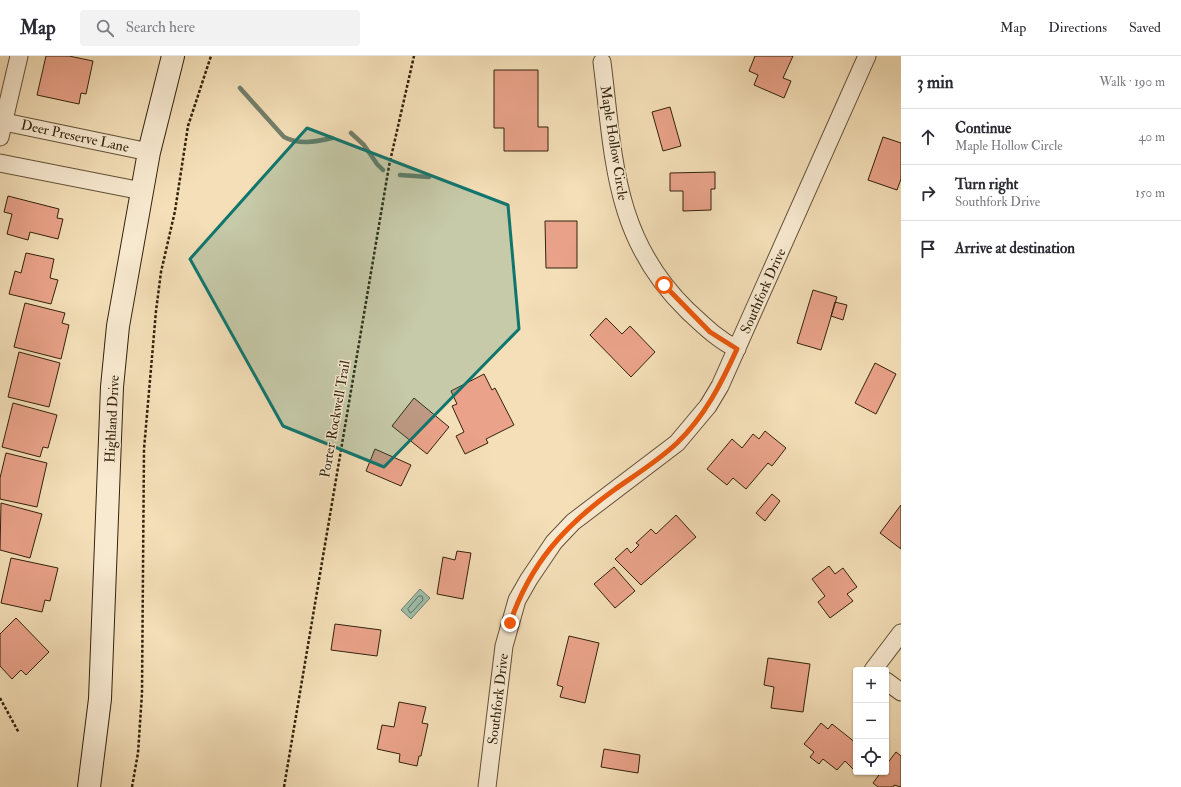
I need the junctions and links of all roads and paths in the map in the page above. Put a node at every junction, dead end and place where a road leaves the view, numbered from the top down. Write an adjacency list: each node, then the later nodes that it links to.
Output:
1 (19, 56): 7 (street)
2 (173, 56): 8 (main road, Highland Drive)
3 (211, 56): 19 (path)
4 (414, 56): 20 (path, Porter Rockwell Trail)
5 (867, 56): 11 (street, Southfork Drive)
6 (602, 62): 11 (street, Maple Hollow Circle)
7 (1, 126): 8 (street, Deer Preserve Lane)
8 (149, 152): 10 (main road, Highland Drive)
9 (0, 163): 10 (street)
10 (142, 191): 18 (main road, Highland Drive)
11 (737, 349): 21 (street, Southfork Drive)
12 (901, 633): 13 (street)
13 (875, 667)
14 (889, 683): 15 (street)
15 (901, 692)
16 (0, 698): 17 (path)
17 (19, 733)
18 (89, 787)
19 (132, 787)
20 (284, 787)
21 (487, 787)

